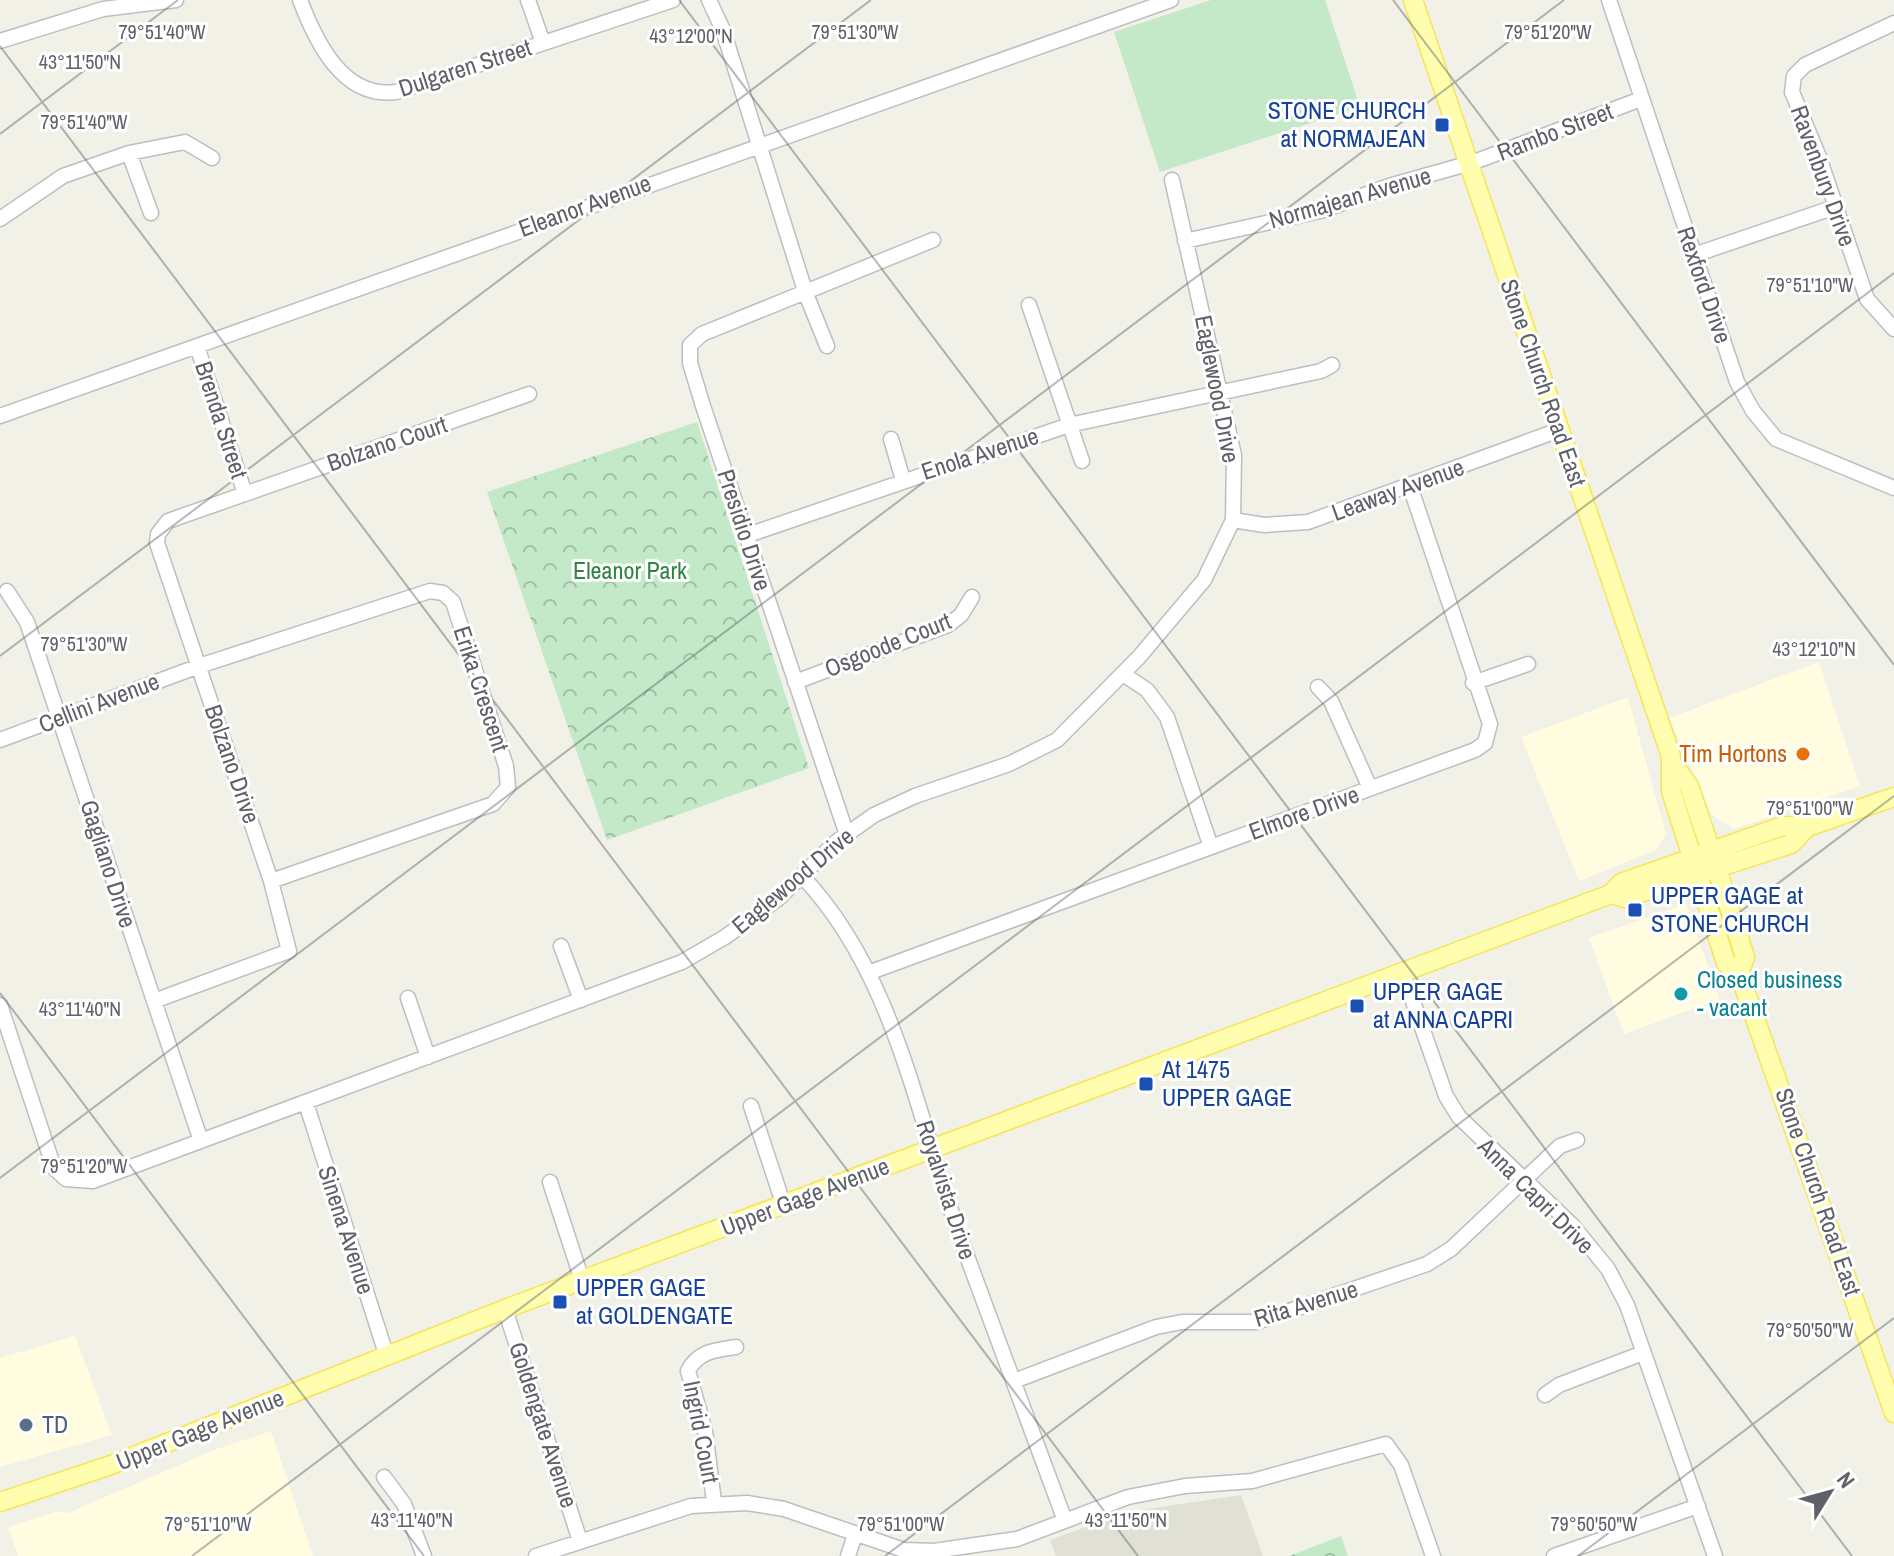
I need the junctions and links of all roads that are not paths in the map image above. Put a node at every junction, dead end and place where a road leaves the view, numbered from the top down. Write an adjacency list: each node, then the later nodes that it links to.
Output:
1 (176, 0): 10 (street)
2 (300, 0): 11 (street, Dulgaren Street)
3 (528, 0): 11 (street)
4 (673, 0): 11 (street, Dulgaren Street)
5 (709, 0): 13 (street)
6 (1171, 0): 13 (street, Eleanor Avenue)
7 (1413, 0): 16 (main road, Stone Church Road East)
8 (1609, 0): 12 (street, Rexford Drive)
9 (1894, 23): 18 (street, Ravenbury Drive)
10 (0, 41)
11 (543, 43)
12 (1641, 99): 16 (street, Rambo Street); 23 (street, Rexford Drive)
13 (758, 144): 24 (street); 27 (street, Eleanor Avenue)
14 (129, 153): 15 (street); 19 (street); 20 (street)
15 (212, 158)
16 (1469, 164): 22 (street, Normajean Avenue); 34 (main road, Stone Church Road East)
17 (1172, 180): 22 (street, Eaglewood Drive)
18 (1835, 207): 23 (street); 26 (street, Ravenbury Drive)
19 (151, 213)
20 (0, 219)
21 (933, 240): 24 (street)
22 (1185, 241): 30 (street, Eaglewood Drive)
23 (1694, 255): 39 (street, Rexford Drive)
24 (806, 294): 28 (street); 42 (street, Presidio Drive)
25 (1029, 305): 33 (street)
26 (1894, 329)
27 (197, 346): 32 (street, Eleanor Avenue); 40 (street, Brenda Street)
28 (827, 346)
29 (1332, 365): 30 (street, Enola Avenue)
30 (1221, 391): 33 (street, Enola Avenue); 41 (street, Eaglewood Drive)
31 (529, 394): 40 (street, Bolzano Court)
32 (0, 416)
33 (1069, 425): 36 (street); 37 (street, Enola Avenue)
34 (1559, 430): 38 (street, Leaway Avenue); 53 (main road, Stone Church Road East)
35 (891, 439): 37 (street)
36 (1082, 461)
37 (903, 480): 42 (street, Enola Avenue)
38 (1410, 486): 41 (street, Leaway Avenue); 49 (street, Elmore Drive)
39 (1894, 488)
40 (245, 494): 46 (street, Bolzano Drive)
41 (1233, 520): 47 (street, Eaglewood Drive)
42 (745, 536): 48 (street, Presidio Drive)
43 (7, 591): 51 (street, Gagliano Drive)
44 (972, 597): 48 (street, Osgoode Court)
45 (1528, 664): 49 (street)
46 (199, 666): 51 (street, Cellini Avenue); 61 (street, Bolzano Drive); 61 (street, Erika Crescent)
47 (1123, 674): 56 (street, Eaglewood Drive); 57 (street)
48 (795, 682): 56 (street, Presidio Drive)
49 (1473, 683): 54 (street, Elmore Drive)
50 (1318, 687): 54 (street)
51 (60, 717): 52 (street, Cellini Avenue); 68 (street, Gagliano Drive)
52 (0, 740)
53 (1674, 766): 58 (main road, Stone Church Road East); 59 (main road, Stone Church Road East)
54 (1370, 788): 57 (street, Elmore Drive)
55 (1894, 797): 58 (main road, Upper Gage Avenue)
56 (847, 835): 60 (street, Eaglewood Drive)
57 (1211, 847): 63 (street, Elmore Drive)
58 (1714, 861): 59 (main road, Upper Gage Avenue); 65 (main road, Stone Church Road East)
59 (1695, 867): 64 (main road, Upper Gage Avenue); 65 (main road, Stone Church Road East)
60 (802, 876): 63 (street, Royalvista Drive); 67 (street, Eaglewood Drive)
61 (271, 881): 68 (street, Bolzano Drive)
62 (561, 946): 67 (street)
63 (868, 973): 75 (street, Royalvista Drive)
64 (1403, 973): 75 (main road, Upper Gage Avenue); 76 (street, Anna Capri Drive)
65 (1739, 973): 86 (main road, Stone Church Road East)
66 (408, 998): 70 (street)
67 (581, 1000): 70 (street, Eaglewood Drive)
68 (154, 1001): 74 (street, Gagliano Drive)
69 (0, 1005): 74 (street, Eaglewood Drive)
70 (428, 1057): 71 (street, Eaglewood Drive)
71 (306, 1103): 74 (street, Eaglewood Drive); 83 (street, Sinena Avenue)
72 (751, 1106): 78 (street)
73 (1577, 1140): 76 (street, Rita Avenue)
74 (201, 1141)
75 (931, 1150): 78 (main road, Upper Gage Avenue); 84 (street, Royalvista Drive)
76 (1525, 1179): 82 (street, Anna Capri Drive); 84 (street, Rita Avenue)
77 (550, 1182): 79 (street)
78 (784, 1206): 79 (main road, Upper Gage Avenue)
79 (582, 1280): 80 (main road, Upper Gage Avenue)
80 (505, 1309): 83 (main road, Upper Gage Avenue); 93 (street, Goldengate Avenue)
81 (736, 1347): 89 (street, Ingrid Court)
82 (1643, 1353): 85 (street); 90 (street, Anna Capri Drive)
83 (387, 1357): 88 (main road, Upper Gage Avenue)
84 (1014, 1381): 91 (street, Royalvista Drive)
85 (1545, 1395)
86 (1894, 1413)
87 (384, 1477): 94 (street)
88 (0, 1502)
89 (714, 1502): 92 (street); 93 (street)
90 (1698, 1506): 98 (street); 99 (street, Anna Capri Drive)
91 (1064, 1518): 92 (street); 97 (street)
92 (855, 1534): 96 (street)
93 (580, 1541): 95 (street)
94 (424, 1556)
95 (536, 1556)
96 (848, 1556)
97 (1433, 1556)
98 (1554, 1556)
99 (1715, 1556)

